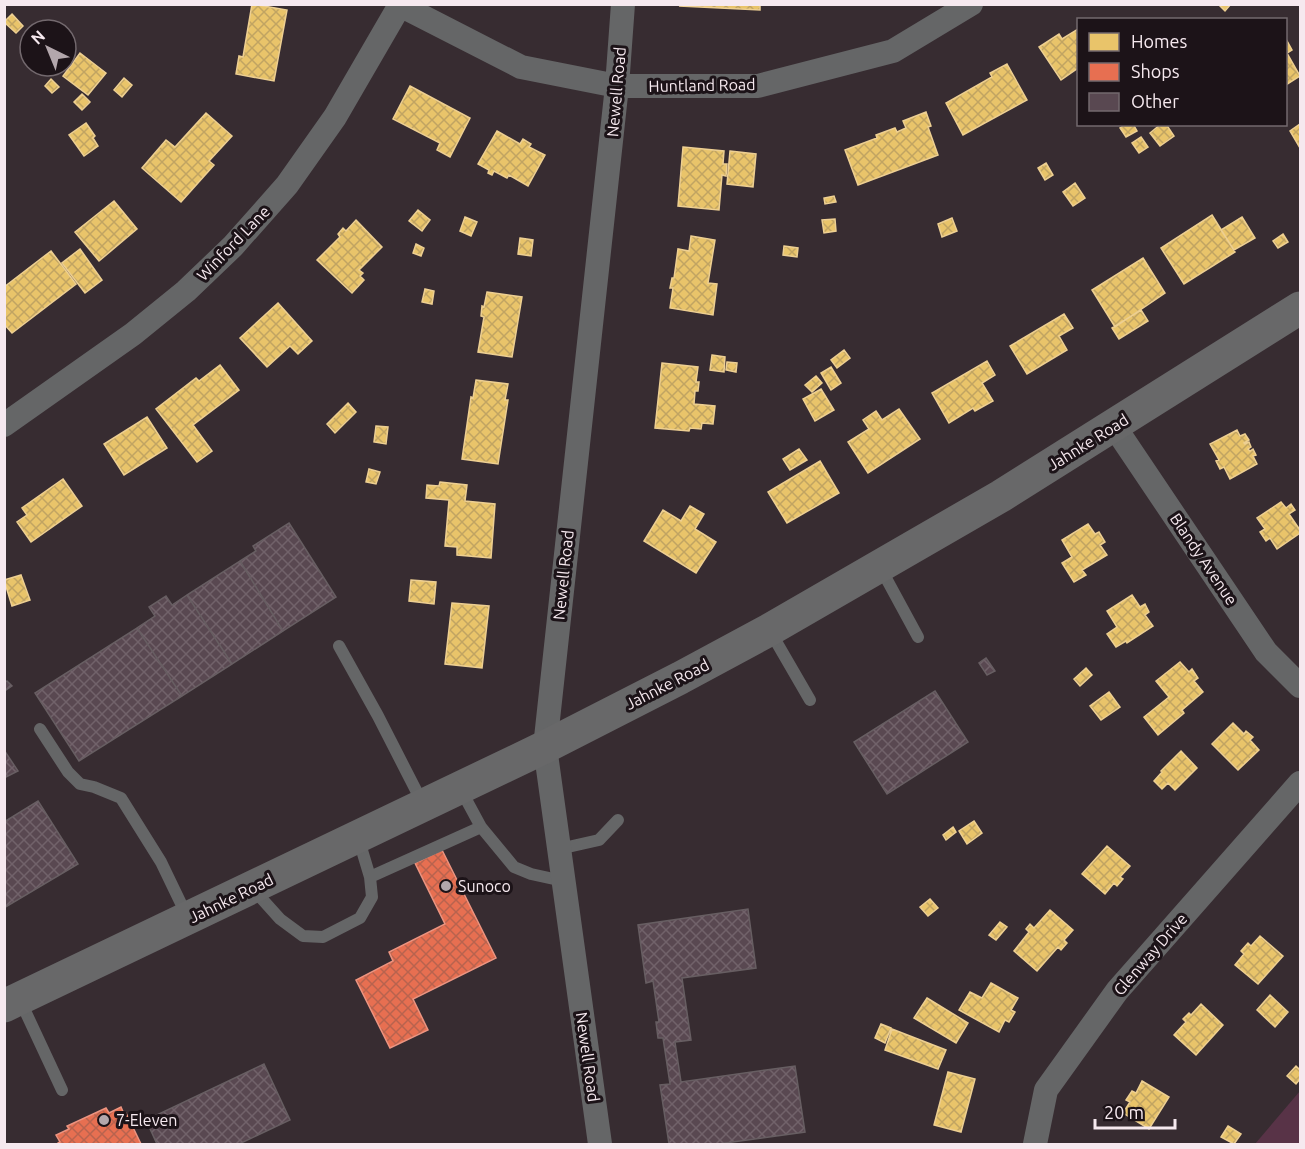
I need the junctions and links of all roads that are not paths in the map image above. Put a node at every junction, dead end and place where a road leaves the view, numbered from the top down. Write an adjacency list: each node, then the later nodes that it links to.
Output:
1 (623, 4): 4 (street, Newell Road)
2 (971, 4): 4 (street, Huntland Road)
3 (399, 5): 4 (street, Huntland Road); 6 (street, Winford Lane)
4 (617, 86): 15 (street, Newell Road)
5 (1300, 308): 7 (main road, Jahnke Road)
6 (4, 425)
7 (1114, 426): 8 (main road, Jahnke Road); 12 (street, Blandy Avenue)
8 (880, 567): 9 (main road, Jahnke Road); 10 (lane)
9 (769, 630): 13 (lane); 15 (main road, Jahnke Road)
10 (918, 637)
11 (339, 646): 18 (lane)
12 (1300, 686)
13 (810, 700)
14 (40, 729): 26 (lane)
15 (544, 747): 17 (main road, Jahnke Road); 22 (street, Newell Road)
16 (1300, 783): 30 (street, Glenway Drive)
17 (460, 788): 18 (main road, Jahnke Road); 20 (lane)
18 (424, 805): 21 (main road, Jahnke Road)
19 (618, 820): 22 (lane)
20 (481, 827): 23 (lane); 24 (lane)
21 (358, 837): 23 (lane); 25 (main road, Jahnke Road)
22 (559, 849): 24 (street, Newell Road)
23 (370, 877): 25 (lane)
24 (563, 881): 29 (street, Newell Road)
25 (252, 888): 26 (main road, Jahnke Road)
26 (188, 918): 27 (main road, Jahnke Road)
27 (12, 1003): 28 (lane)
28 (62, 1090)
29 (600, 1144)
30 (1035, 1144)

